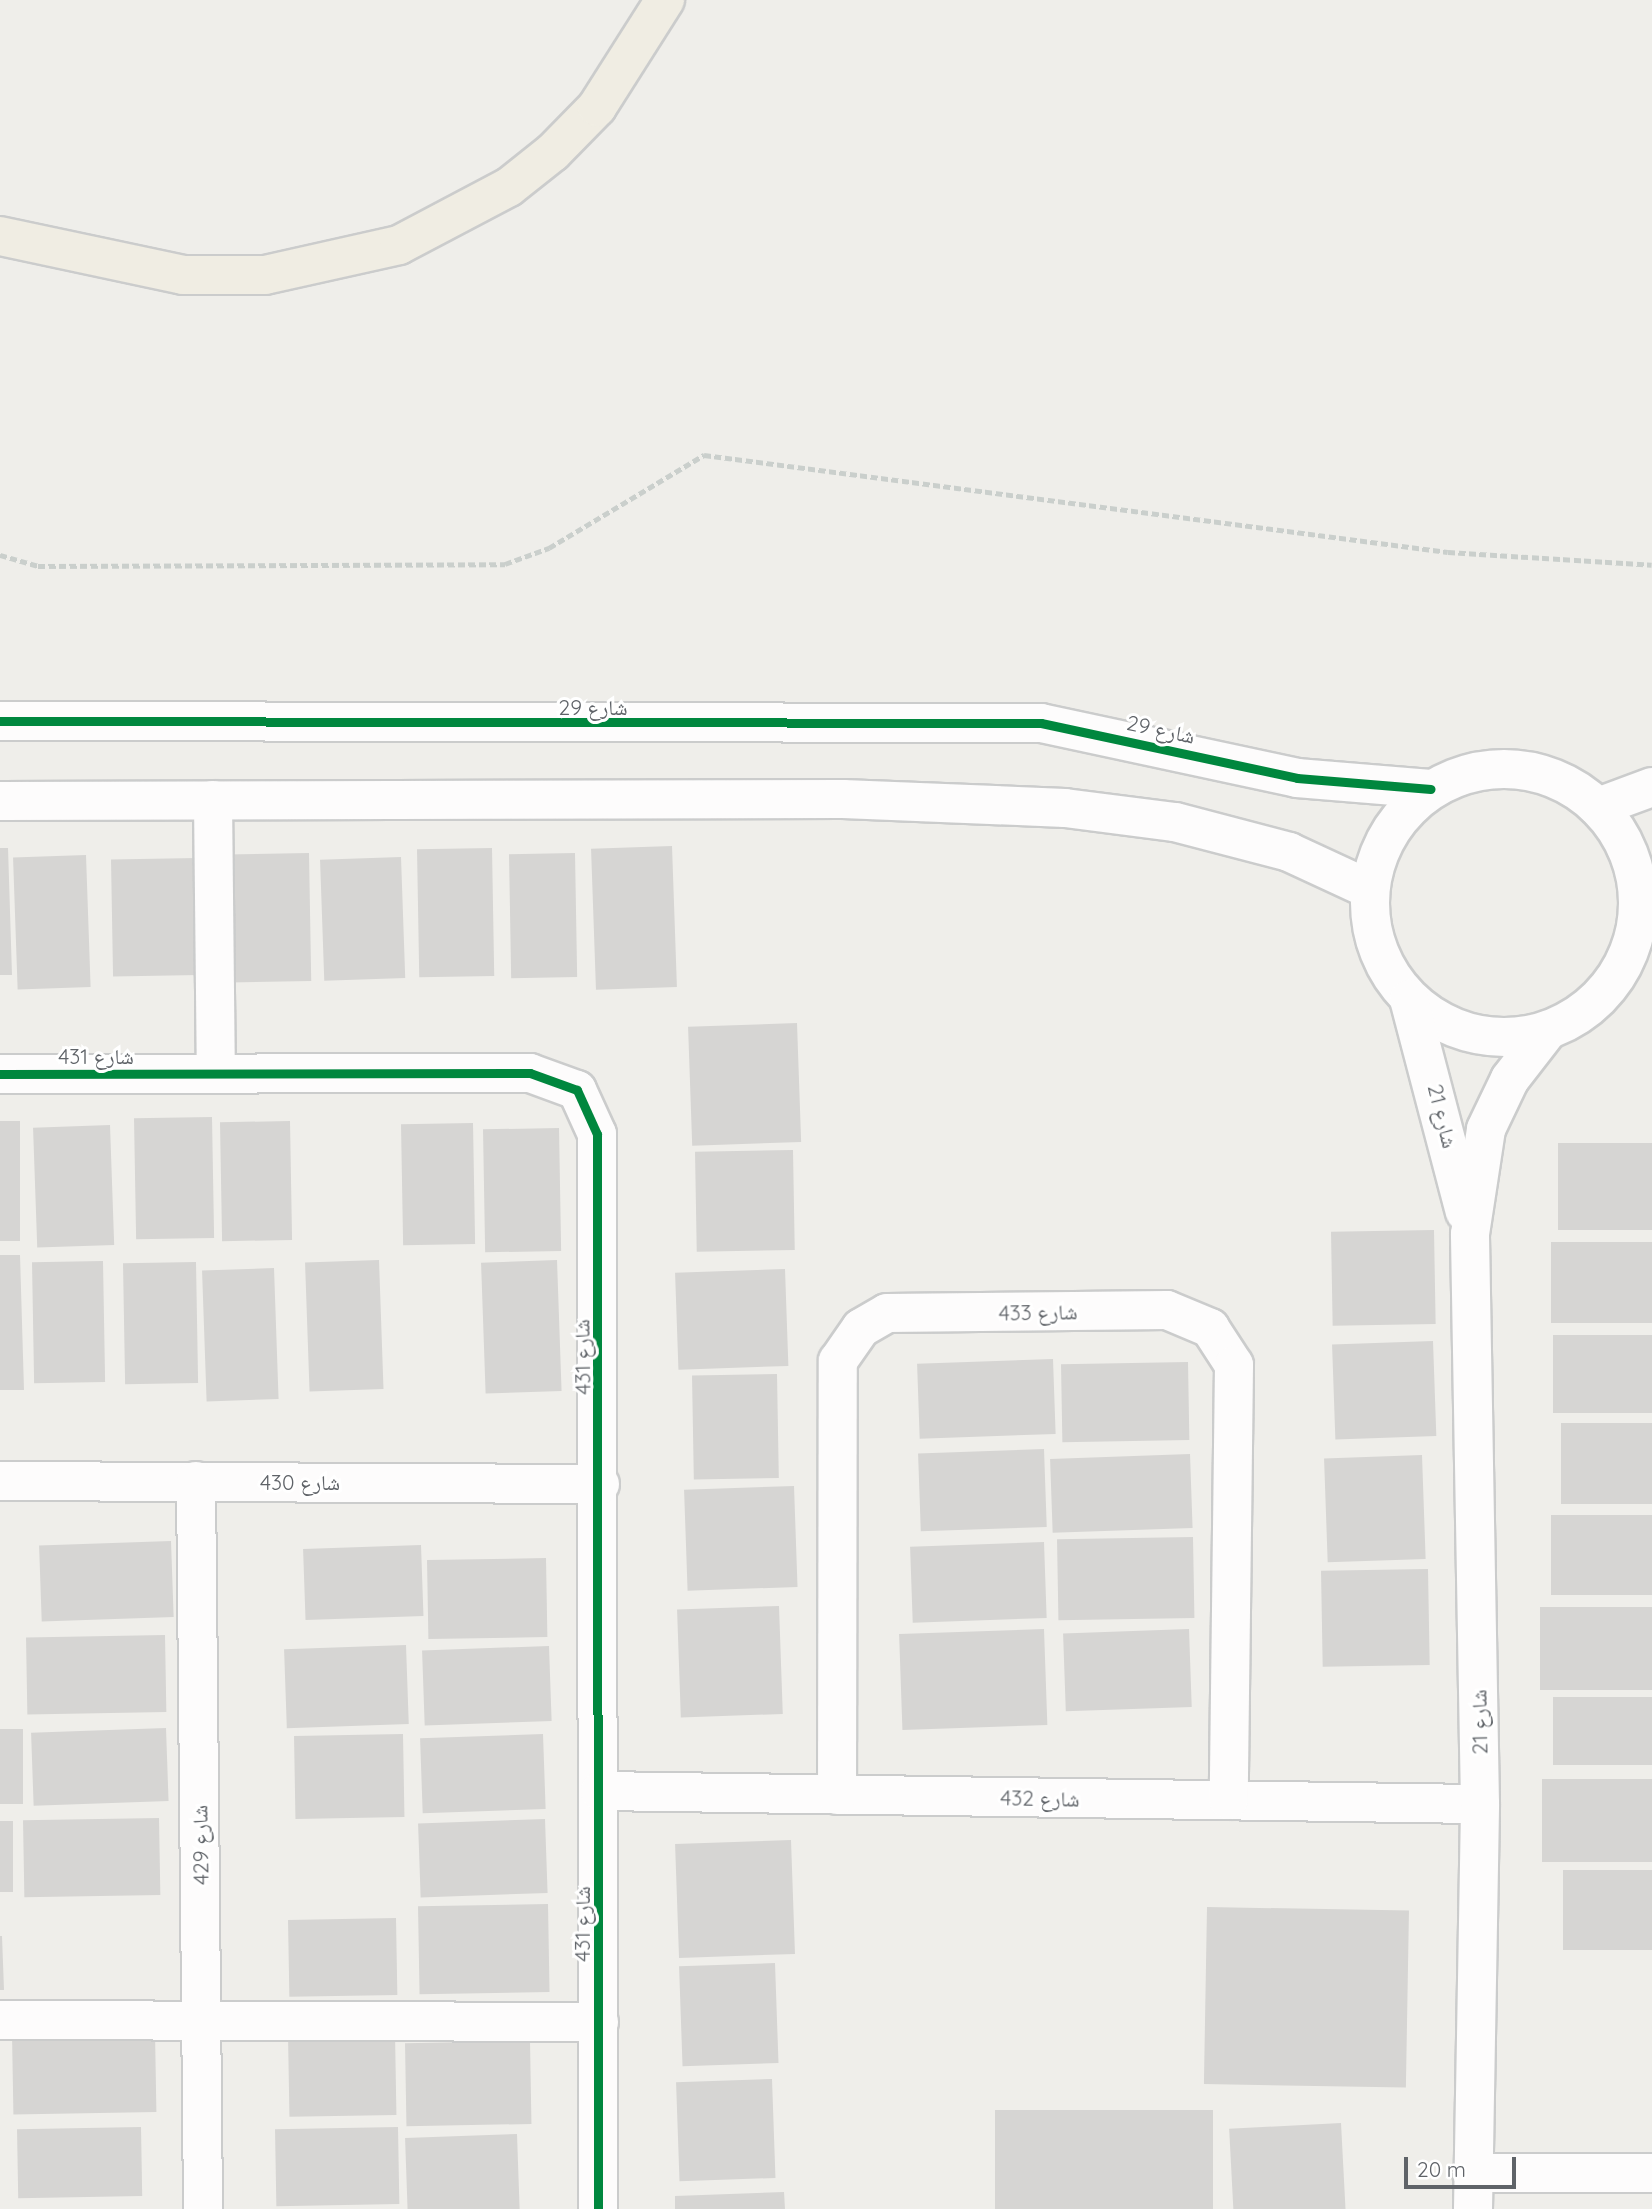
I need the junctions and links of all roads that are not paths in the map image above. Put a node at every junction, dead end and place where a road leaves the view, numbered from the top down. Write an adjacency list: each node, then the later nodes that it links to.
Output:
1 (665, 0): 2 (highway)
2 (0, 236)
3 (0, 720): 5 (street, شارع 29)
4 (1652, 788): 8 (street)
5 (1431, 789): 8 (street); 9 (street)
6 (213, 800): 7 (street); 9 (street); 13 (street)
7 (0, 801)
8 (1598, 807): 10 (street)
9 (1369, 889): 11 (street)
10 (1642, 939): 12 (street)
11 (1409, 999): 12 (street); 15 (street, شارع 21)
12 (1548, 1030): 15 (street, شارع 21)
13 (216, 1073): 14 (street, شارع 431); 18 (street, شارع 431)
14 (0, 1074)
15 (1470, 1234): 22 (street, شارع 21)
16 (0, 1481): 17 (street, شارع 430)
17 (196, 1481): 18 (street, شارع 430); 24 (street, شارع 429)
18 (600, 1484): 19 (street, شارع 431)
19 (600, 1791): 20 (street, شارع 432); 25 (street, شارع 431)
20 (837, 1795): 21 (street, شارع 432); 21 (street, شارع 433)
21 (1230, 1800): 22 (street, شارع 432)
22 (1480, 1804): 27 (street, شارع 21)
23 (0, 2020): 24 (street)
24 (201, 2021): 25 (street); 28 (street, شارع 429)
25 (599, 2022): 29 (street, شارع 431)
26 (1652, 2173): 27 (street)
27 (1473, 2191)
28 (203, 2209)
29 (598, 2209)

